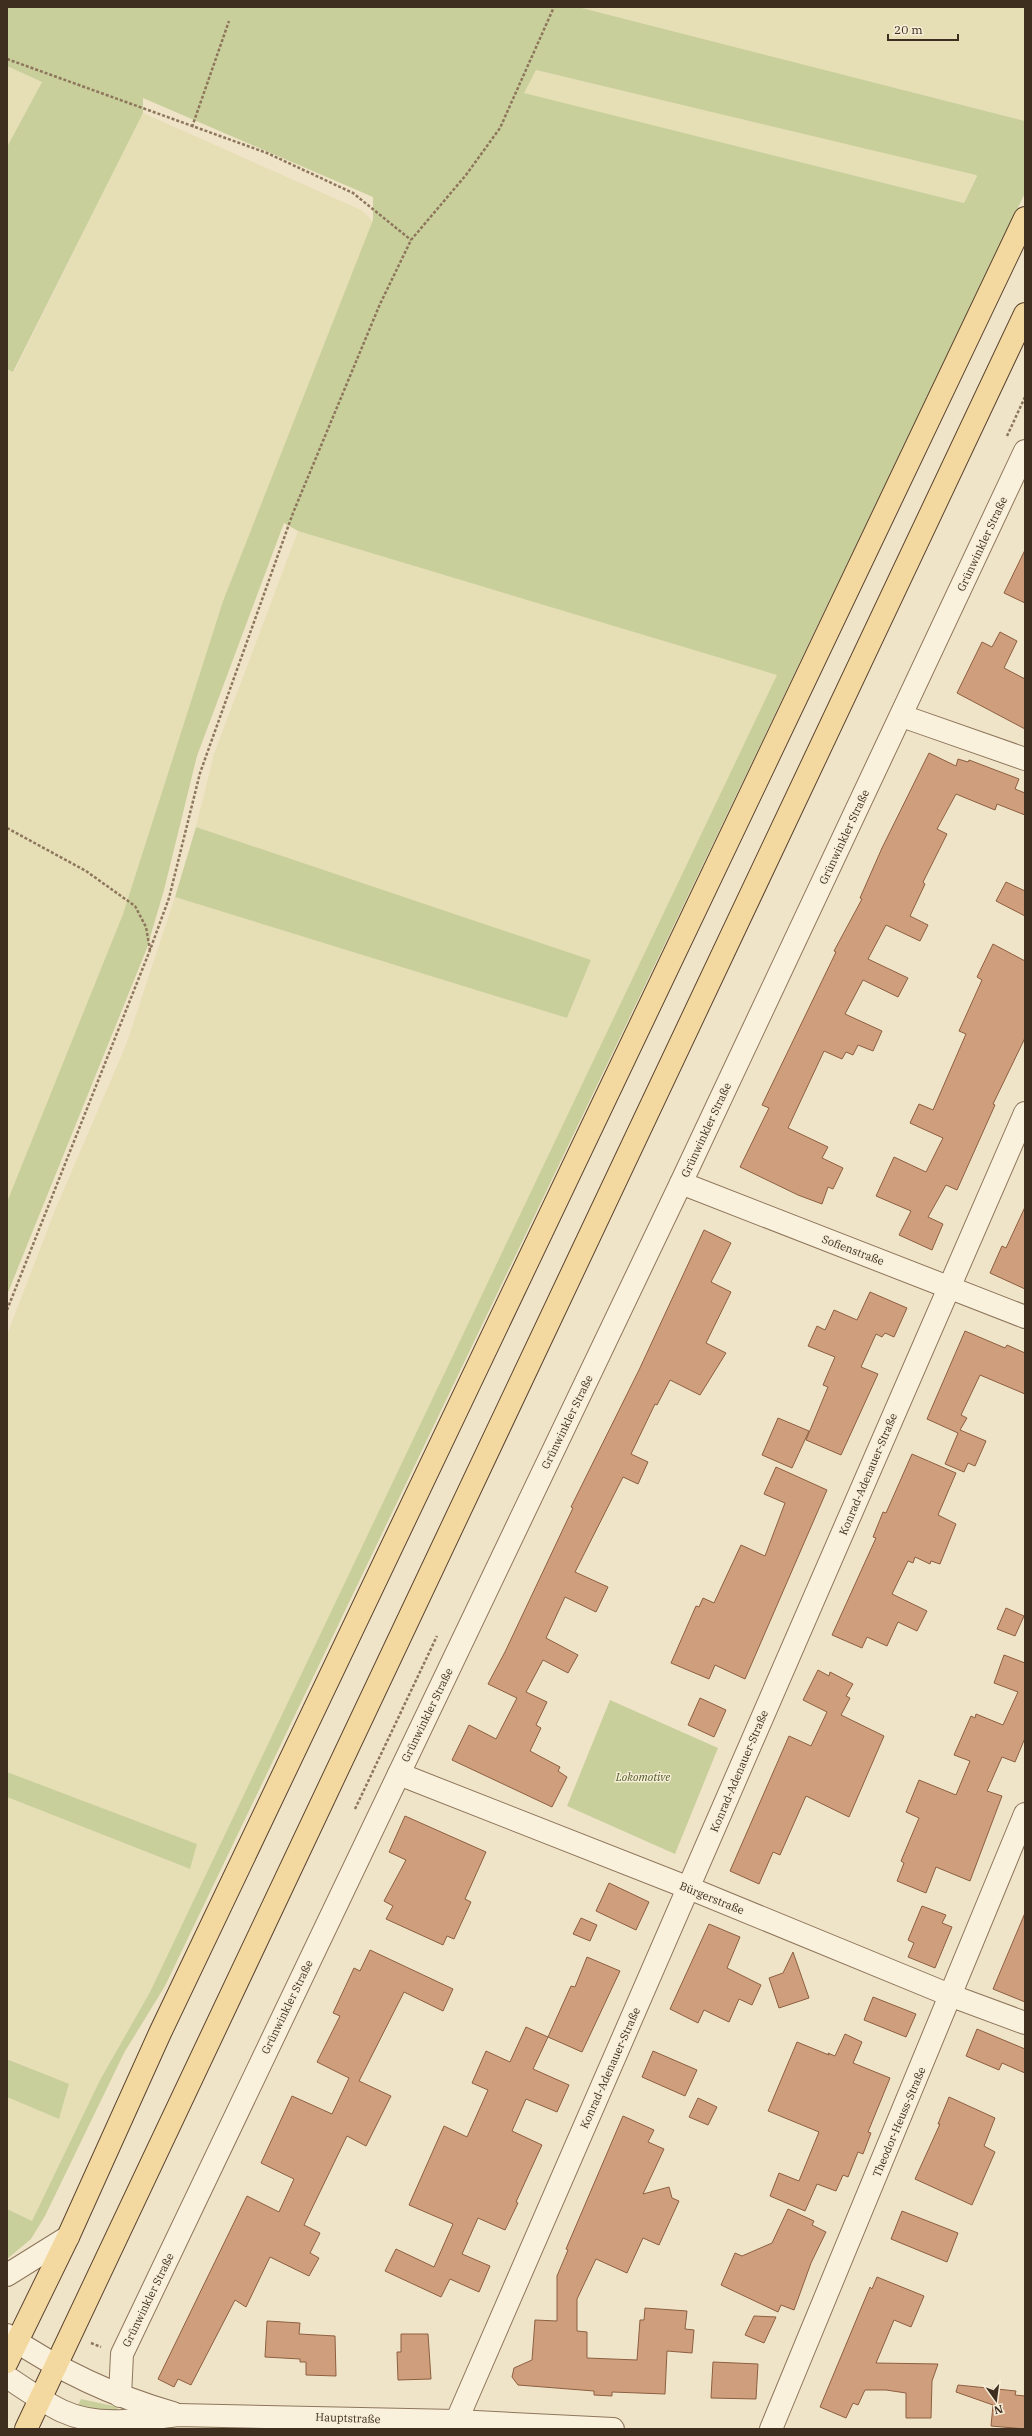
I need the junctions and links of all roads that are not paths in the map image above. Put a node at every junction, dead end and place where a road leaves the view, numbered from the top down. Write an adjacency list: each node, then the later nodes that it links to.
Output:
1 (1025, 218): 15 (main road)
2 (1025, 314): 19 (main road)
3 (1025, 451): 4 (street, Grünwinkler Straße)
4 (902, 716): 5 (street); 7 (street, Grünwinkler Straße)
5 (1025, 759)
6 (1025, 1113): 8 (street, Konrad-Adenauer-Straße)
7 (681, 1183): 8 (street, Sofienstraße); 10 (street, Grünwinkler Straße)
8 (948, 1287): 9 (street, Sofienstraße); 12 (street, Konrad-Adenauer-Straße)
9 (1025, 1317)
10 (399, 1774): 12 (street, Bürgerstraße); 21 (street, Grünwinkler Straße)
11 (1025, 1814): 13 (street, Theodor-Heuss-Straße)
12 (689, 1888): 13 (street, Bürgerstraße); 25 (street, Konrad-Adenauer-Straße)
13 (952, 1996): 14 (street, Bürgerstraße); 29 (street, Theodor-Heuss-Straße)
14 (1025, 2023)
15 (68, 2237): 16 (street); 17 (main road)
16 (7, 2275)
17 (11, 2338): 18 (main road); 19 (street, Hauptstraße)
18 (7, 2362)
19 (56, 2366): 21 (street, Hauptstraße); 22 (main road)
20 (7, 2377): 22 (street, Hauptstraße)
21 (120, 2396): 23 (street, Hauptstraße)
22 (40, 2400): 24 (street, Hauptstraße); 26 (main road)
23 (178, 2414): 24 (street, Hauptstraße); 25 (street, Hauptstraße)
24 (133, 2421): 27 (street)
25 (455, 2425): 28 (street, Hauptstraße)
26 (26, 2429)
27 (108, 2429)
28 (613, 2429)
29 (771, 2429)

